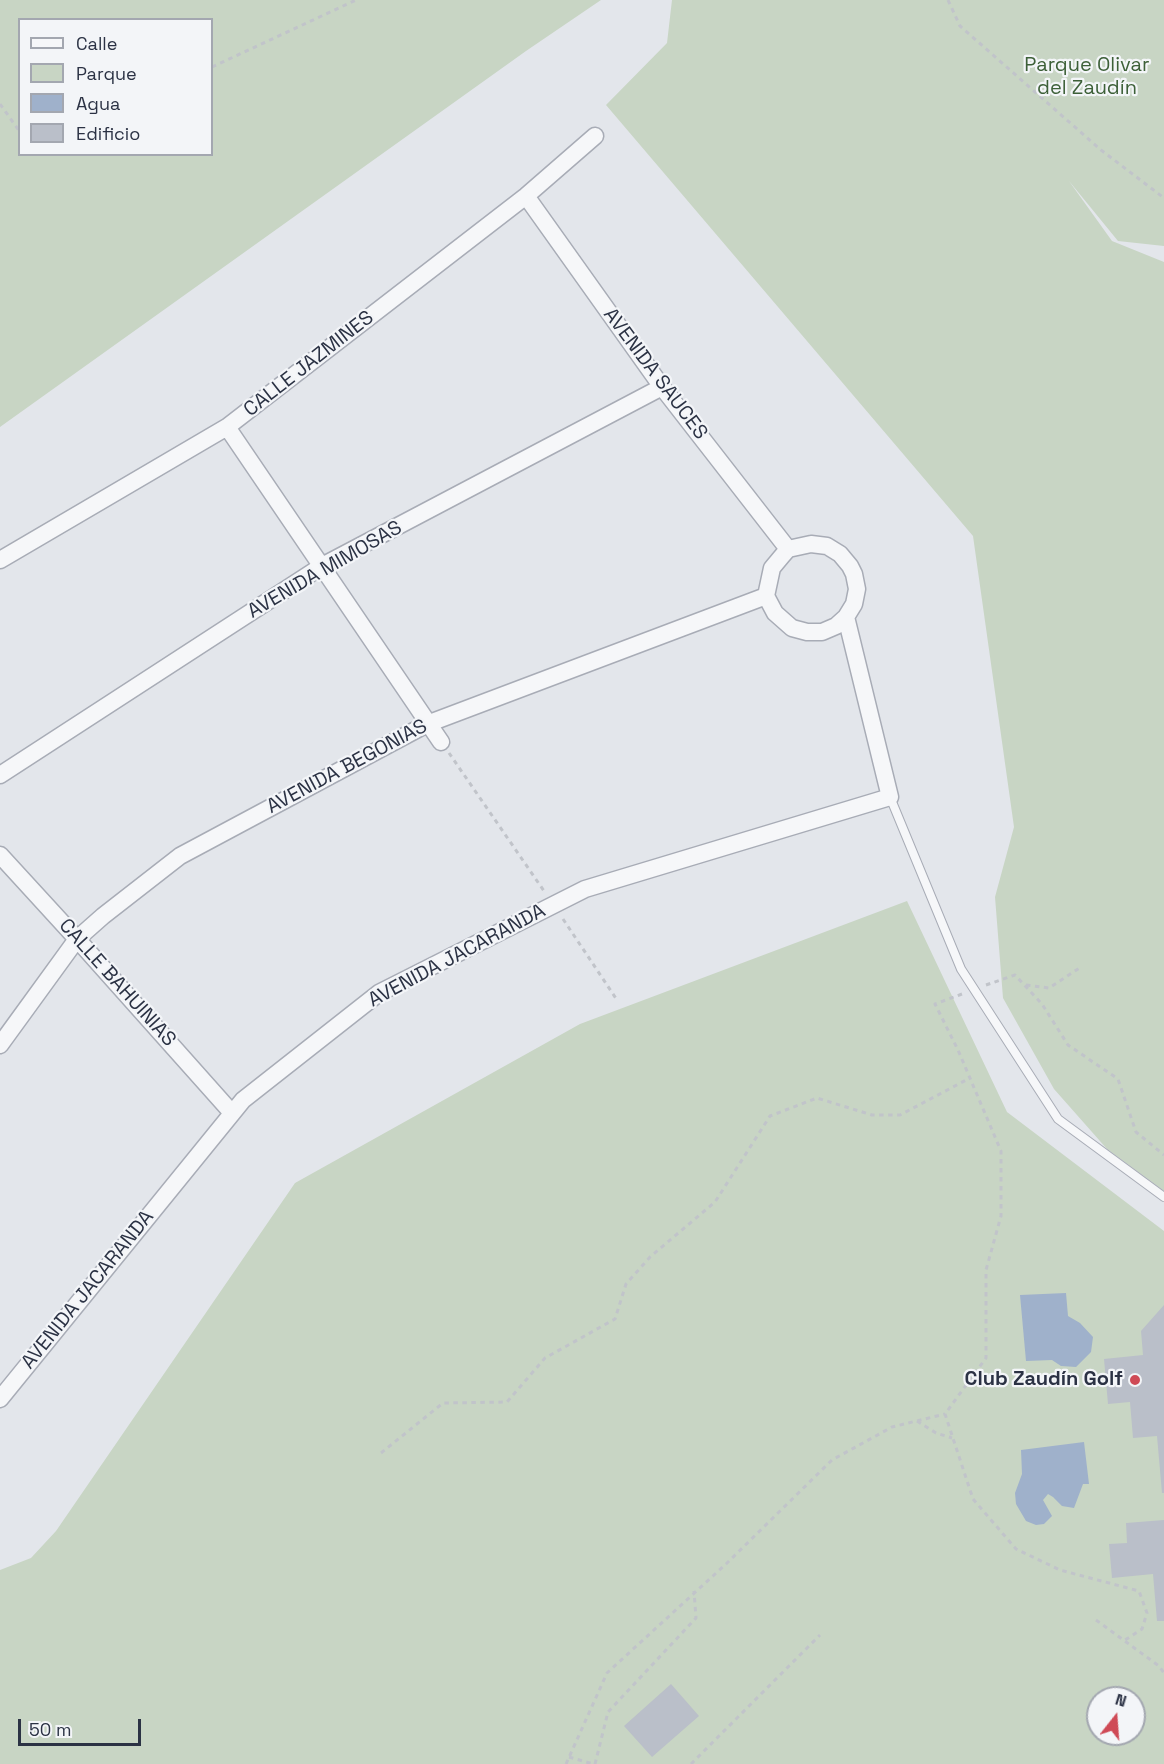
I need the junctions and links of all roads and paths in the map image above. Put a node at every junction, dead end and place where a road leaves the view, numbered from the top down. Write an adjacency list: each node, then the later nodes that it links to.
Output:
1 (356, 0): 3 (path)
2 (948, 0): 8 (path)
3 (213, 66)
4 (0, 104): 5 (path)
5 (18, 129)
6 (595, 136): 7 (street, CALLE JAZMINES)
7 (526, 196): 9 (street, AVENIDA SAUCES); 10 (street, CALLE JAZMINES)
8 (1164, 198)
9 (662, 387): 11 (street, AVENIDA SAUCES); 13 (street, AVENIDA MIMOSAS)
10 (227, 427): 12 (street, CALLE JAZMINES); 13 (street)
11 (789, 549): 14 (street); 15 (street)
12 (0, 560)
13 (322, 566): 16 (street); 18 (street, AVENIDA MIMOSAS)
14 (766, 596): 15 (street); 16 (street, AVENIDA BEGONIAS)
15 (846, 617): 19 (street)
16 (427, 723): 17 (street); 22 (street, AVENIDA BEGONIAS)
17 (441, 742): 21 (path)
18 (0, 775)
19 (891, 797): 21 (street, AVENIDA JACARANDA); 25 (lane)
20 (0, 855): 22 (street, CALLE BAHUINIAS)
21 (554, 905): 26 (path); 29 (street, AVENIDA JACARANDA)
22 (77, 939): 27 (street, AVENIDA BEGONIAS); 29 (street, CALLE BAHUINIAS)
23 (1081, 967): 24 (path)
24 (1024, 984): 25 (path); 30 (path)
25 (974, 990): 28 (path); 31 (lane)
26 (617, 1000)
27 (0, 1045)
28 (970, 1078): 33 (path); 36 (path)
29 (232, 1113): 32 (street, AVENIDA JACARANDA)
30 (1164, 1155)
31 (1164, 1197)
32 (0, 1398)
33 (945, 1414): 34 (path); 35 (path)
34 (917, 1421): 35 (path); 37 (path)
35 (952, 1437): 40 (path)
36 (381, 1453)
37 (694, 1592): 42 (path); 44 (path)
38 (1096, 1620): 40 (path)
39 (820, 1635): 45 (path)
40 (1125, 1640): 41 (path)
41 (1164, 1673)
42 (569, 1757): 43 (path); 44 (path)
43 (566, 1764)
44 (594, 1764)
45 (691, 1764)

